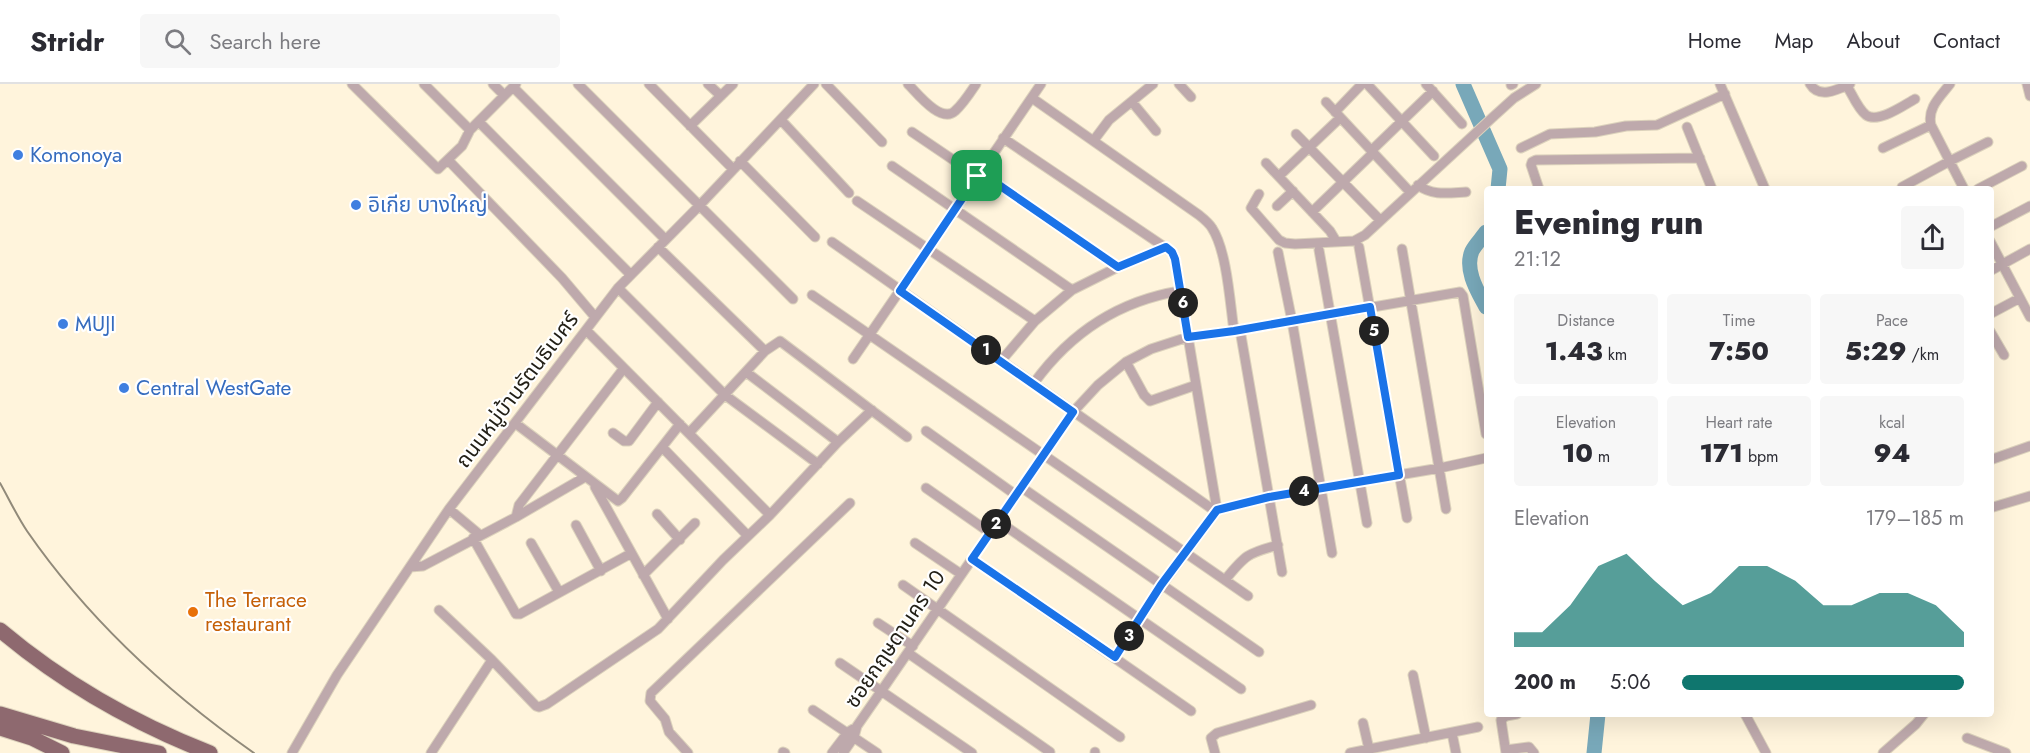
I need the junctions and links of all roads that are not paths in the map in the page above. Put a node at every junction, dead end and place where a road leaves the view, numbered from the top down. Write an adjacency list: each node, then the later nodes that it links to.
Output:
1 (352, 84): 57 (street)
2 (424, 84): 42 (street)
3 (493, 84): 26 (street)
4 (578, 84): 78 (street)
5 (650, 84): 40 (street)
6 (708, 84): 27 (street)
7 (733, 84): 27 (street)
8 (814, 84): 35 (street, ถนนหมู่บ้านรัตนธิเบศร์)
9 (826, 84): 48 (street)
10 (908, 84): 11 (street)
11 (976, 84)
12 (1041, 84): 30 (street)
13 (1153, 84): 32 (street)
14 (1179, 84): 29 (street)
15 (1362, 84): 34 (street)
16 (1367, 84): 36 (street)
17 (1536, 84): 72 (street)
18 (1720, 84): 25 (street)
19 (1810, 84): 22 (street)
20 (1950, 84): 39 (street)
21 (2027, 84): 28 (street)
22 (1849, 85): 31 (street)
23 (515, 86): 26 (street); 86 (street)
24 (1429, 88): 36 (street); 38 (street)
25 (1725, 94): 51 (street); 68 (street)
26 (504, 95): 37 (street)
27 (721, 96): 40 (street)
28 (2030, 96)
29 (1191, 97)
30 (1032, 98): 46 (street); 47 (street)
31 (1915, 99)
32 (1132, 102): 43 (street); 47 (street)
33 (1326, 102): 34 (street)
34 (1338, 115): 50 (street); 53 (street)
35 (781, 120): 58 (street, ถนนหมู่บ้านรัตนธิเบศร์); 75 (street)
36 (1402, 121): 53 (street); 54 (street)
37 (479, 122): 42 (street); 101 (street)
38 (1462, 124)
39 (1931, 125): 52 (street); 56 (street)
40 (690, 126): 62 (street)
41 (1687, 127): 55 (street)
42 (470, 130): 57 (street)
43 (1156, 131)
44 (912, 132): 63 (street)
45 (1296, 134): 50 (street)
46 (1003, 138): 63 (street); 90 (street)
47 (1094, 140): 118 (street)
48 (882, 142)
49 (1988, 142): 56 (street)
50 (1310, 148): 64 (street); 65 (street)
51 (1521, 148)
52 (1883, 148)
53 (1372, 152): 65 (street); 72 (street)
54 (1434, 156)
55 (1700, 158): 66 (street); 67 (street)
56 (1950, 160): 69 (street); 70 (street)
57 (448, 161): 113 (street)
58 (740, 161): 62 (street, ถนนหมู่บ้านรัตนธิเบศร์); 85 (street)
59 (1266, 163): 64 (street)
60 (892, 166): 81 (street)
61 (2022, 166): 71 (street)
62 (733, 169): 78 (street, ถนนหมู่บ้านรัตนธิเบศร์)
63 (979, 174): 81 (street); 99 (street)
64 (1279, 176): 73 (street)
65 (1343, 182): 82 (street); 83 (street)
66 (1538, 186)
67 (1711, 186)
68 (1764, 186)
69 (1904, 186)
70 (1963, 186)
71 (1984, 186)
72 (1414, 188): 74 (street); 83 (street)
73 (1293, 191): 79 (street); 82 (street)
74 (1466, 192)
75 (849, 193)
76 (1259, 194): 87 (street)
77 (857, 201): 92 (street)
78 (699, 206): 86 (street, ถนนหมู่บ้านรัตนธิเบศร์); 108 (street)
79 (1277, 206)
80 (2030, 206): 84 (street)
81 (955, 210): 92 (street); 103 (street)
82 (1312, 212): 87 (street)
83 (1380, 220): 87 (street)
84 (1994, 225)
85 (815, 237)
86 (665, 239): 89 (street, ถนนหมู่บ้านรัตนธิเบศร์)
87 (1336, 241)
88 (832, 242): 104 (street)
89 (658, 247): 101 (street, ถนนหมู่บ้านรัตนธิเบศร์); 122 (street)
90 (1166, 247): 99 (street); 105 (street)
91 (1359, 247): 110 (street)
92 (927, 249): 104 (street); 115 (street)
93 (1402, 249): 109 (street)
94 (1994, 249): 98 (street)
95 (2030, 249): 98 (street)
96 (1319, 250): 112 (street)
97 (1278, 252): 116 (street)
98 (2002, 265): 100 (street); 107 (street)
99 (1118, 267): 103 (street)
100 (1994, 269)
101 (630, 274): 102 (street, ถนนหมู่บ้านรัตนธิเบศร์)
102 (618, 288): 113 (street, ถนนหมู่บ้านรัตนธิเบศร์); 131 (street)
103 (1072, 290): 115 (street)
104 (900, 291): 119 (street); 125 (street)
105 (1180, 291): 120 (street); 129 (street)
106 (812, 295): 119 (street)
107 (2020, 298): 111 (street); 114 (street)
108 (792, 299)
109 (1409, 300): 110 (street, ซอยกฤษดานคร 10); 135 (street, ซอยกฤษดานคร 10); 150 (street)
110 (1370, 307): 112 (street, ซอยกฤษดานคร 10); 151 (street)
111 (1994, 312)
112 (1331, 314): 116 (street, ซอยกฤษดานคร 10); 153 (street)
113 (595, 317): 117 (street, ถนนหมู่บ้านรัตนธิเบศร์)
114 (2030, 317)
115 (1035, 321): 125 (street)
116 (1292, 321): 118 (street, ซอยกฤษดานคร 10); 156 (street)
117 (586, 330): 127 (street); 136 (street, ถนนหมู่บ้านรัตนธิเบศร์)
118 (1237, 330): 120 (street, ซอยกฤษดานคร 10); 159 (street)
119 (869, 334): 124 (street); 145 (street)
120 (1188, 337): 126 (street, ซอยกฤษดานคร 10); 130 (street)
121 (1994, 338): 123 (street)
122 (765, 351): 128 (street); 133 (street)
123 (2004, 355)
124 (853, 359)
125 (1001, 361): 129 (street)
126 (1126, 362): 130 (street); 134 (street, ซอยกฤษดานคร 10)
127 (624, 368): 132 (street); 146 (street)
128 (746, 372): 131 (street); 142 (street)
129 (1034, 383): 134 (street)
130 (1197, 385): 164 (street)
131 (725, 395): 140 (street); 149 (street)
132 (658, 402): 137 (street); 139 (street)
133 (872, 410): 141 (street); 142 (street)
134 (1073, 412): 145 (street, ซอยกฤษดานคร 10); 164 (street)
135 (1484, 422)
136 (515, 423): 146 (street); 162 (street, ถนนหมู่บ้านรัตนธิเบศร์)
137 (680, 424): 140 (street); 144 (street)
138 (926, 431): 157 (street)
139 (613, 433)
140 (689, 433): 166 (street)
141 (907, 437)
142 (838, 442): 149 (street)
143 (2030, 446): 148 (street)
144 (662, 447): 154 (street); 174 (street)
145 (1043, 454): 157 (street, ซอยกฤษดานคร 10); 180 (street)
146 (559, 456): 152 (street); 167 (street)
147 (1484, 458): 150 (street)
148 (1994, 459)
149 (818, 464): 166 (street)
150 (1440, 468): 151 (street); 163 (street)
151 (1399, 475): 153 (street); 168 (street)
152 (585, 477): 154 (street); 167 (street)
153 (1360, 482): 156 (street); 170 (street)
154 (593, 483): 182 (street)
155 (926, 488): 173 (street)
156 (1321, 488): 159 (street); 181 (street)
157 (1018, 491): 169 (street, ซอยกฤษดานคร 10); 191 (street)
158 (2030, 496): 161 (street)
159 (1269, 497): 164 (street); 179 (street)
160 (850, 503): 232 (street)
161 (1994, 507)
162 (449, 508): 175 (street); 184 (street, ถนนหมู่บ้านรัตนธิเบศร์)
163 (1446, 509)
164 (1216, 510): 180 (street)
165 (657, 514): 176 (street)
166 (770, 515): 174 (street)
167 (516, 518): 175 (street)
168 (1407, 518)
169 (998, 521): 173 (street, ซอยกฤษดานคร 10); 196 (street)
170 (1367, 523)
171 (695, 524): 176 (street)
172 (576, 525): 185 (street)
173 (989, 532): 183 (street, ซอยกฤษดานคร 10)
174 (748, 536): 197 (street)
175 (477, 537): 184 (street); 192 (street)
176 (680, 540): 188 (street)
177 (531, 543): 192 (street)
178 (915, 543): 187 (street)
179 (1278, 544): 186 (street); 189 (street)
180 (1184, 553): 189 (street); 191 (street)
181 (1332, 553)
182 (630, 554): 185 (street); 188 (street)
183 (972, 559): 187 (street, ซอยกฤษดานคร 10); 202 (street)
184 (410, 567): 230 (street, ถนนหมู่บ้านรัตนธิเบศร์)
185 (601, 571): 192 (street)
186 (1282, 573)
187 (961, 574): 194 (street, ซอยกฤษดานคร 10)
188 (643, 575): 197 (street)
189 (1225, 580): 193 (street)
190 (903, 585): 194 (street)
191 (1161, 585): 196 (street); 201 (street)
192 (559, 592)
193 (1248, 596)
194 (938, 608): 200 (street, ซอยกฤษดานคร 10); 220 (street)
195 (439, 610): 203 (street)
196 (1140, 619): 202 (street); 206 (street)
197 (668, 620): 203 (street)
198 (878, 623): 200 (street)
199 (0, 630): 229 (main road)
200 (910, 650): 207 (street, ซอยกฤษดานคร 10); 225 (street)
201 (1259, 652)
202 (1115, 657): 210 (street)
203 (492, 660): 231 (street)
204 (840, 663): 207 (street)
205 (1413, 675): 221 (street)
206 (1241, 689)
207 (882, 690): 219 (street, ซอยกฤษดานคร 10); 236 (street)
208 (1311, 705): 237 (street)
209 (813, 710): 219 (street)
210 (1191, 711)
211 (0, 714): 228 (main road)
212 (1505, 717): 226 (street)
213 (1747, 717): 242 (street)
214 (1922, 717): 243 (street)
215 (1363, 723): 224 (street)
216 (1478, 727): 218 (street)
217 (0, 728): 227 (main road)
218 (1452, 733): 221 (street); 240 (street)
219 (851, 735): 233 (street, ซอยกฤษดานคร 10); 234 (street, ซอยกฤษดานคร 10); 235 (street)
220 (1120, 737)
221 (1426, 738): 223 (street)
222 (1967, 738): 244 (street)
223 (1401, 743): 224 (street); 239 (street)
224 (1369, 749): 238 (street)
225 (1050, 752)
226 (1506, 752): 241 (street)
227 (62, 753)
228 (159, 753)
229 (210, 753)
230 (292, 753)
231 (431, 753)
232 (688, 753)
233 (832, 753)
234 (843, 753)
235 (877, 753)
236 (972, 753)
237 (1215, 753)
238 (1350, 753)
239 (1403, 753)
240 (1456, 753)
241 (1534, 753)
242 (1766, 753)
243 (1883, 753)
244 (2006, 753)

